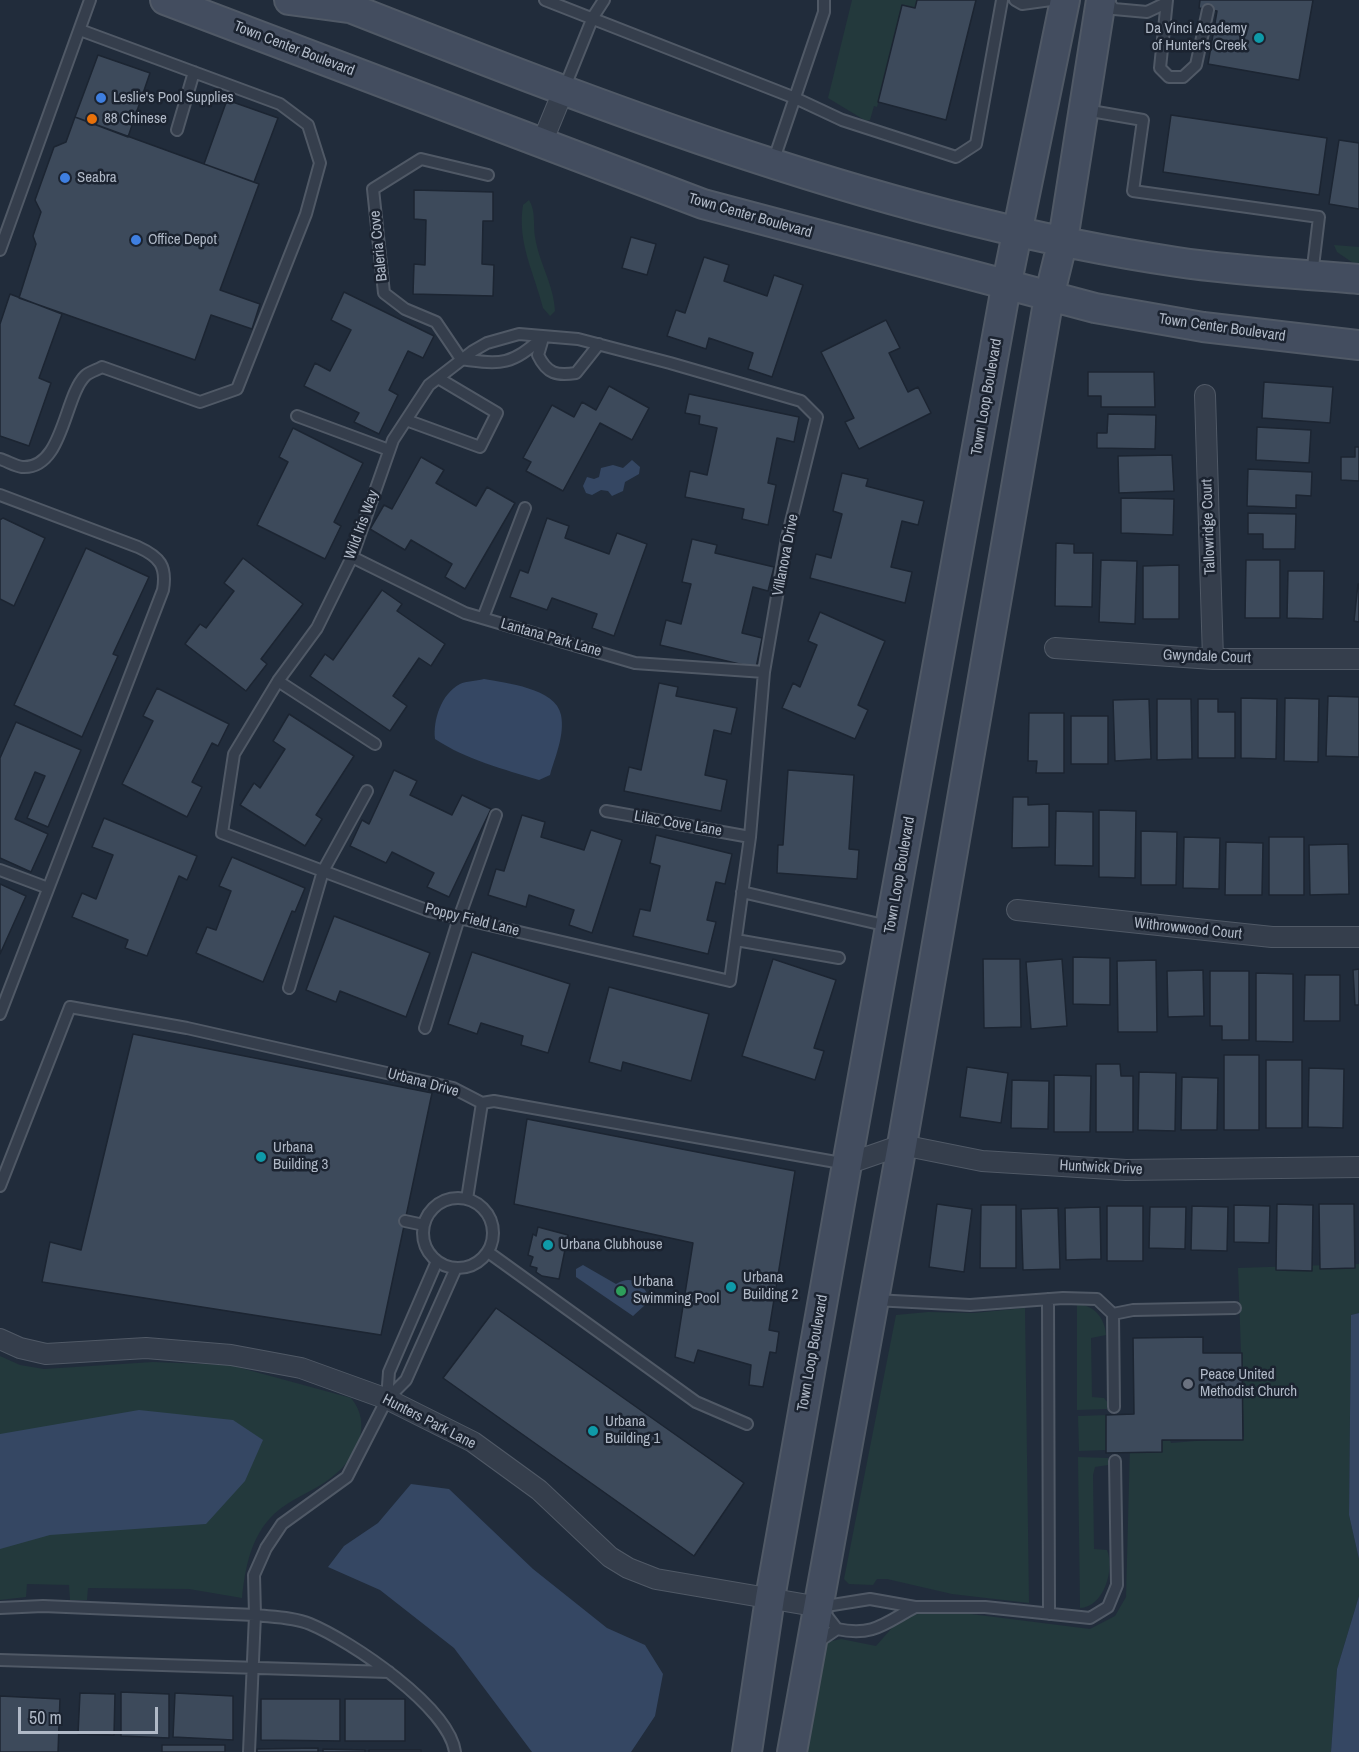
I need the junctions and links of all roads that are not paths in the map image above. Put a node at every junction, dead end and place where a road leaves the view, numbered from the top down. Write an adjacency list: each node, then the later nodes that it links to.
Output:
1 (90, 0): 17 (lane)
2 (165, 0): 23 (street, Town Center Boulevard)
3 (289, 0): 14 (street)
4 (545, 0): 16 (lane)
5 (604, 0): 16 (lane)
6 (824, 0): 20 (lane)
7 (1002, 0): 20 (lane)
8 (1015, 0): 9 (lane)
9 (1051, 0)
10 (1065, 0): 26 (street, Town Loop Boulevard)
11 (1101, 0): 21 (street)
12 (1107, 0): 13 (lane)
13 (1166, 1): 15 (lane)
14 (342, 4): 19 (street)
15 (1208, 10)
16 (593, 17): 19 (lane); 20 (lane)
17 (80, 30): 18 (lane); 28 (lane)
18 (194, 72): 22 (lane); 42 (lane)
19 (564, 89): 23 (street); 24 (street)
20 (795, 98): 24 (lane)
21 (1085, 110): 27 (street); 29 (lane)
22 (177, 130)
23 (541, 145): 31 (street, Town Center Boulevard)
24 (772, 164): 26 (street)
25 (488, 175): 36 (lane, Baleria Cove)
26 (1019, 231): 27 (street); 31 (street, Town Loop Boulevard)
27 (1063, 240): 29 (street); 32 (street)
28 (0, 250)
29 (1312, 275): 30 (street)
30 (1359, 279)
31 (1006, 286): 32 (street, Town Center Boulevard); 64 (street, Town Loop Boulevard)
32 (1049, 297): 35 (street, Town Center Boulevard); 73 (street)
33 (543, 337): 34 (lane, Villanova Drive); 34 (lane); 36 (lane, Wild Iris Way); 36 (lane)
34 (599, 344): 50 (lane, Villanova Drive)
35 (1359, 345)
36 (461, 359): 37 (lane, Wild Iris Way)
37 (438, 378): 40 (lane, Wild Iris Way); 40 (lane)
38 (1205, 395): 48 (street, Tallowridge Court)
39 (297, 416): 41 (lane)
40 (406, 420): 41 (lane, Wild Iris Way)
41 (389, 450): 45 (lane, Wild Iris Way)
42 (0, 459)
43 (0, 495): 60 (lane)
44 (525, 508): 46 (lane)
45 (352, 557): 46 (lane, Lantana Park Lane); 51 (lane, Wild Iris Way)
46 (483, 618): 50 (lane, Lantana Park Lane)
47 (1055, 648): 48 (street, Gwyndale Court)
48 (1213, 659): 49 (street, Gwyndale Court)
49 (1359, 659)
50 (764, 672): 57 (lane, Villanova Drive)
51 (278, 681): 52 (lane); 56 (lane, Wild Iris Way)
52 (375, 744)
53 (367, 791): 59 (lane)
54 (606, 812): 57 (lane, Lilac Cove Lane)
55 (496, 815): 63 (lane)
56 (222, 833): 59 (lane, Poppy Field Lane)
57 (750, 837): 61 (lane, Villanova Drive)
58 (0, 870): 60 (lane)
59 (323, 871): 63 (lane, Poppy Field Lane); 69 (lane)
60 (48, 888): 70 (lane)
61 (742, 892): 64 (lane); 66 (lane, Villanova Drive)
62 (1017, 910): 65 (street, Withrowwood Court)
63 (459, 918): 68 (lane, Poppy Field Lane); 71 (lane)
64 (890, 926): 74 (street, Town Loop Boulevard)
65 (1359, 937)
66 (736, 940): 67 (lane); 68 (lane, Villanova Drive)
67 (839, 958)
68 (730, 981)
69 (289, 988)
70 (0, 1014)
71 (425, 1028)
72 (482, 1103): 74 (lane, Urbana Drive); 76 (lane, Urbana Drive); 77 (lane)
73 (902, 1145): 74 (street); 75 (street, Huntwick Drive); 84 (street)
74 (847, 1164): 92 (street, Town Loop Boulevard)
75 (1359, 1167)
76 (0, 1186)
77 (467, 1198): 79 (lane); 80 (lane)
78 (405, 1221): 79 (lane)
79 (424, 1225): 81 (lane)
80 (488, 1252): 82 (lane); 90 (lane)
81 (437, 1261): 82 (lane); 88 (lane)
82 (456, 1268): 88 (lane)
83 (1048, 1299): 84 (lane); 86 (lane); 96 (lane)
84 (874, 1300): 93 (street)
85 (1235, 1308): 86 (lane)
86 (1113, 1314): 89 (lane)
87 (0, 1339): 88 (street, Hunters Park Lane)
88 (387, 1399): 92 (street, Hunters Park Lane); 97 (lane)
89 (1114, 1407)
90 (747, 1424)
91 (1115, 1461): 96 (lane)
92 (770, 1598): 93 (street, Hunters Park Lane); 105 (street, Town Loop Boulevard)
93 (820, 1607): 94 (lane); 98 (lane); 99 (street)
94 (915, 1607): 96 (lane); 98 (lane)
95 (0, 1608): 97 (lane)
96 (1049, 1614)
97 (255, 1615): 101 (lane); 102 (lane)
98 (837, 1629): 99 (lane)
99 (813, 1645): 106 (street)
100 (0, 1659): 101 (lane)
101 (253, 1666): 102 (lane); 103 (lane)
102 (390, 1672): 104 (lane)
103 (249, 1752)
104 (455, 1752)
105 (747, 1752)
106 (792, 1752)

